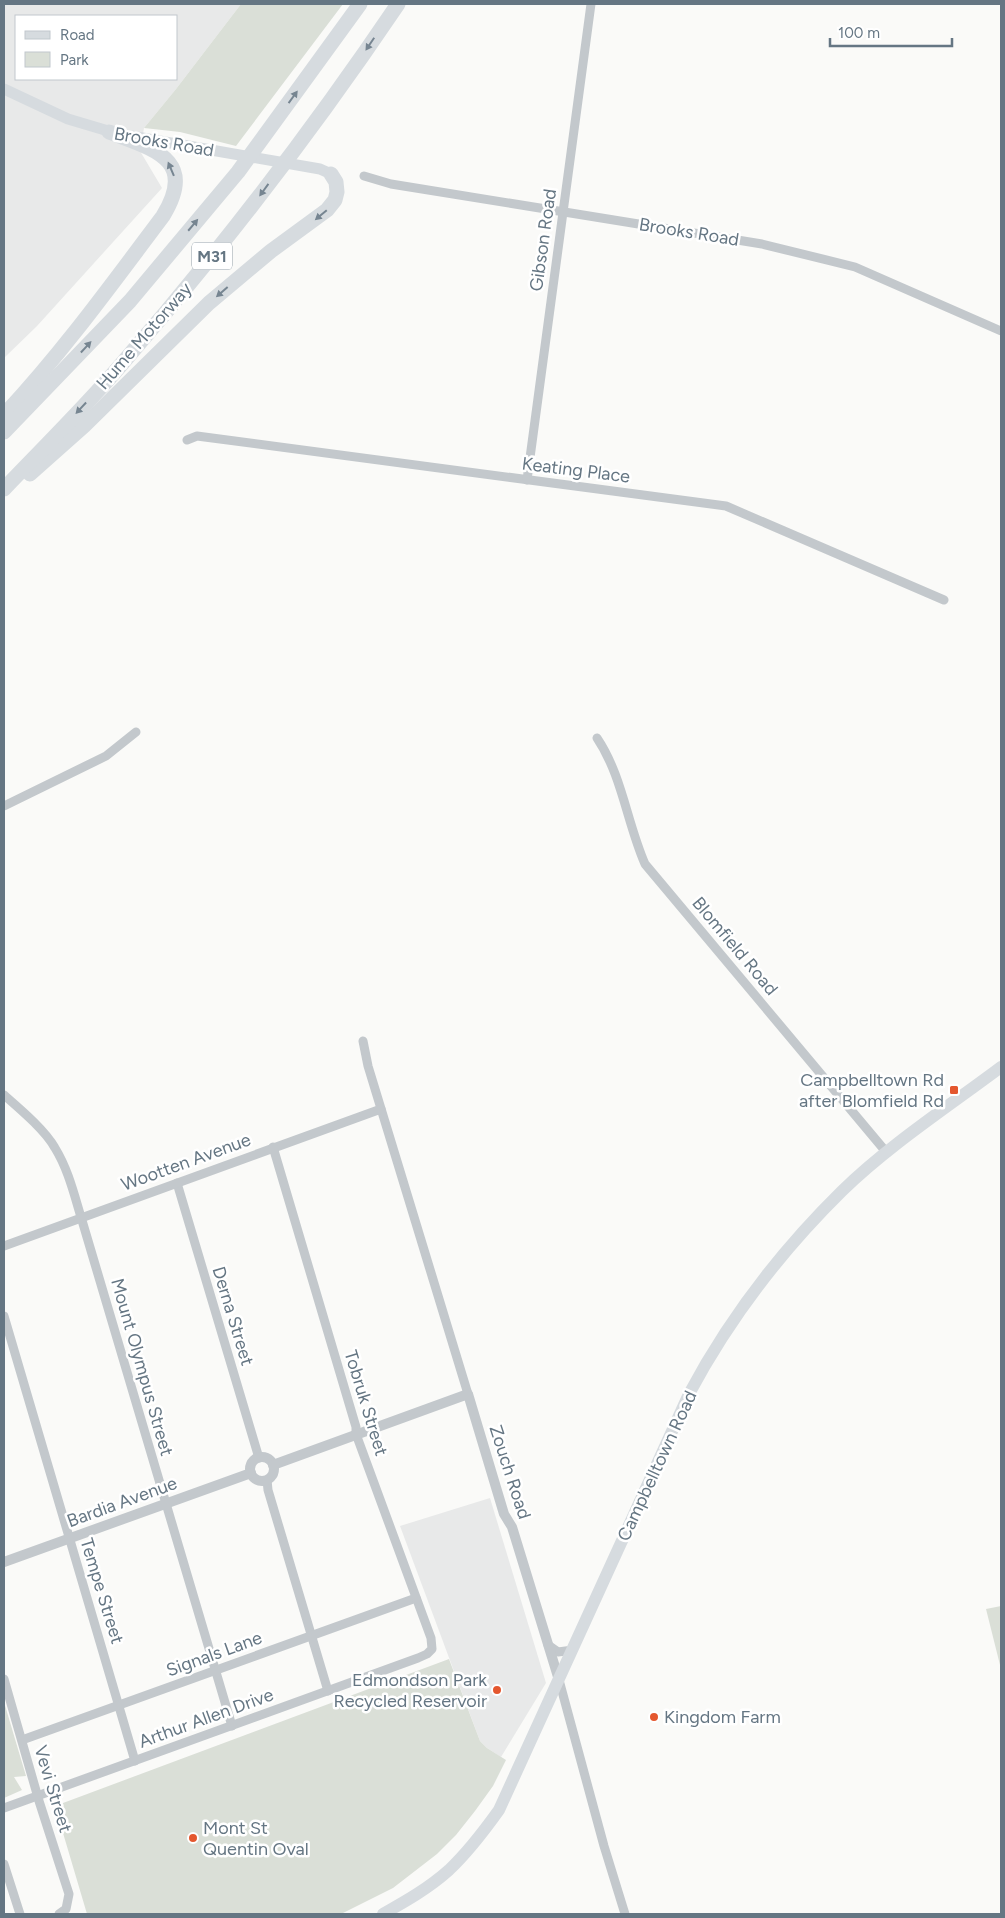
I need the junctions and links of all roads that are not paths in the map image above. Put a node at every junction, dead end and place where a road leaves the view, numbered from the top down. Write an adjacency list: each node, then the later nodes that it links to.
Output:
1 (360, 4): 11 (highway, Hume Motorway / M31, one-way to 1)
2 (398, 4): 14 (highway, Hume Motorway / M31, one-way to 14)
3 (591, 4): 8 (street, Gibson Road)
4 (4, 88): 5 (main road, Brooks Road)
5 (109, 132): 6 (main road, Brooks Road); 10 (highway, one-way to 5)
6 (326, 172): 15 (highway, one-way to 15)
7 (364, 176): 8 (street, Brooks Road)
8 (564, 212): 9 (street, Brooks Road); 13 (street, Gibson Road)
9 (1001, 331)
10 (4, 415)
11 (4, 432)
12 (187, 440): 13 (street, Keating Place)
13 (527, 480): 16 (street, Keating Place)
14 (4, 489)
15 (4, 497)
16 (944, 600)
17 (136, 732): 19 (street)
18 (597, 738): 25 (street, Blomfield Road)
19 (4, 806)
20 (363, 1041): 23 (street, Zouch Road)
21 (1001, 1067): 25 (main road, Campbelltown Road)
22 (4, 1095): 27 (street, Mount Olympus Street)
23 (381, 1109): 24 (street, Wootten Avenue); 30 (street, Zouch Road)
24 (273, 1147): 26 (street, Wootten Avenue); 31 (street, Tobruk Street)
25 (887, 1153): 42 (main road, Campbelltown Road)
26 (177, 1183): 27 (street, Wootten Avenue); 32 (street, Derna Street)
27 (81, 1217): 28 (street, Wootten Avenue); 36 (street, Mount Olympus Street)
28 (4, 1246)
29 (4, 1316): 37 (street, Tempe Street)
30 (468, 1394): 31 (street); 41 (street, Zouch Road)
31 (356, 1434): 33 (street); 39 (street, Tobruk Street)
32 (258, 1458): 33 (street); 34 (street)
33 (273, 1466): 35 (street)
34 (251, 1473): 35 (street); 36 (street, Bardia Avenue)
35 (267, 1480): 40 (street)
36 (166, 1504): 37 (street, Bardia Avenue); 44 (street, Mount Olympus Street)
37 (69, 1538): 38 (street, Bardia Avenue); 48 (street, Tempe Street)
38 (4, 1562)
39 (416, 1598): 40 (street, Signals Lane); 43 (street, Tobruk Street)
40 (311, 1636): 44 (street, Signals Lane); 47 (street)
41 (548, 1646): 42 (street); 46 (street, Zouch Road)
42 (573, 1650): 46 (main road, Campbelltown Road)
43 (418, 1658): 47 (street, Arthur Allen Drive)
44 (215, 1671): 48 (street, Signals Lane); 49 (street, Mount Olympus Street)
45 (4, 1679): 50 (street, Vevi Street)
46 (560, 1680): 57 (main road, Campbelltown Road); 58 (street, Zouch Road)
47 (328, 1691): 49 (street, Arthur Allen Drive)
48 (119, 1706): 50 (street, Signals Lane); 51 (street, Tempe Street)
49 (232, 1726): 51 (street, Arthur Allen Drive)
50 (22, 1740): 52 (street, Vevi Street)
51 (135, 1761): 52 (street, Arthur Allen Drive)
52 (38, 1796): 53 (street, Arthur Allen Drive); 55 (street, Vevi Street)
53 (4, 1808)
54 (4, 1864): 56 (street)
55 (63, 1911)
56 (20, 1914)
57 (384, 1914)
58 (625, 1914)

